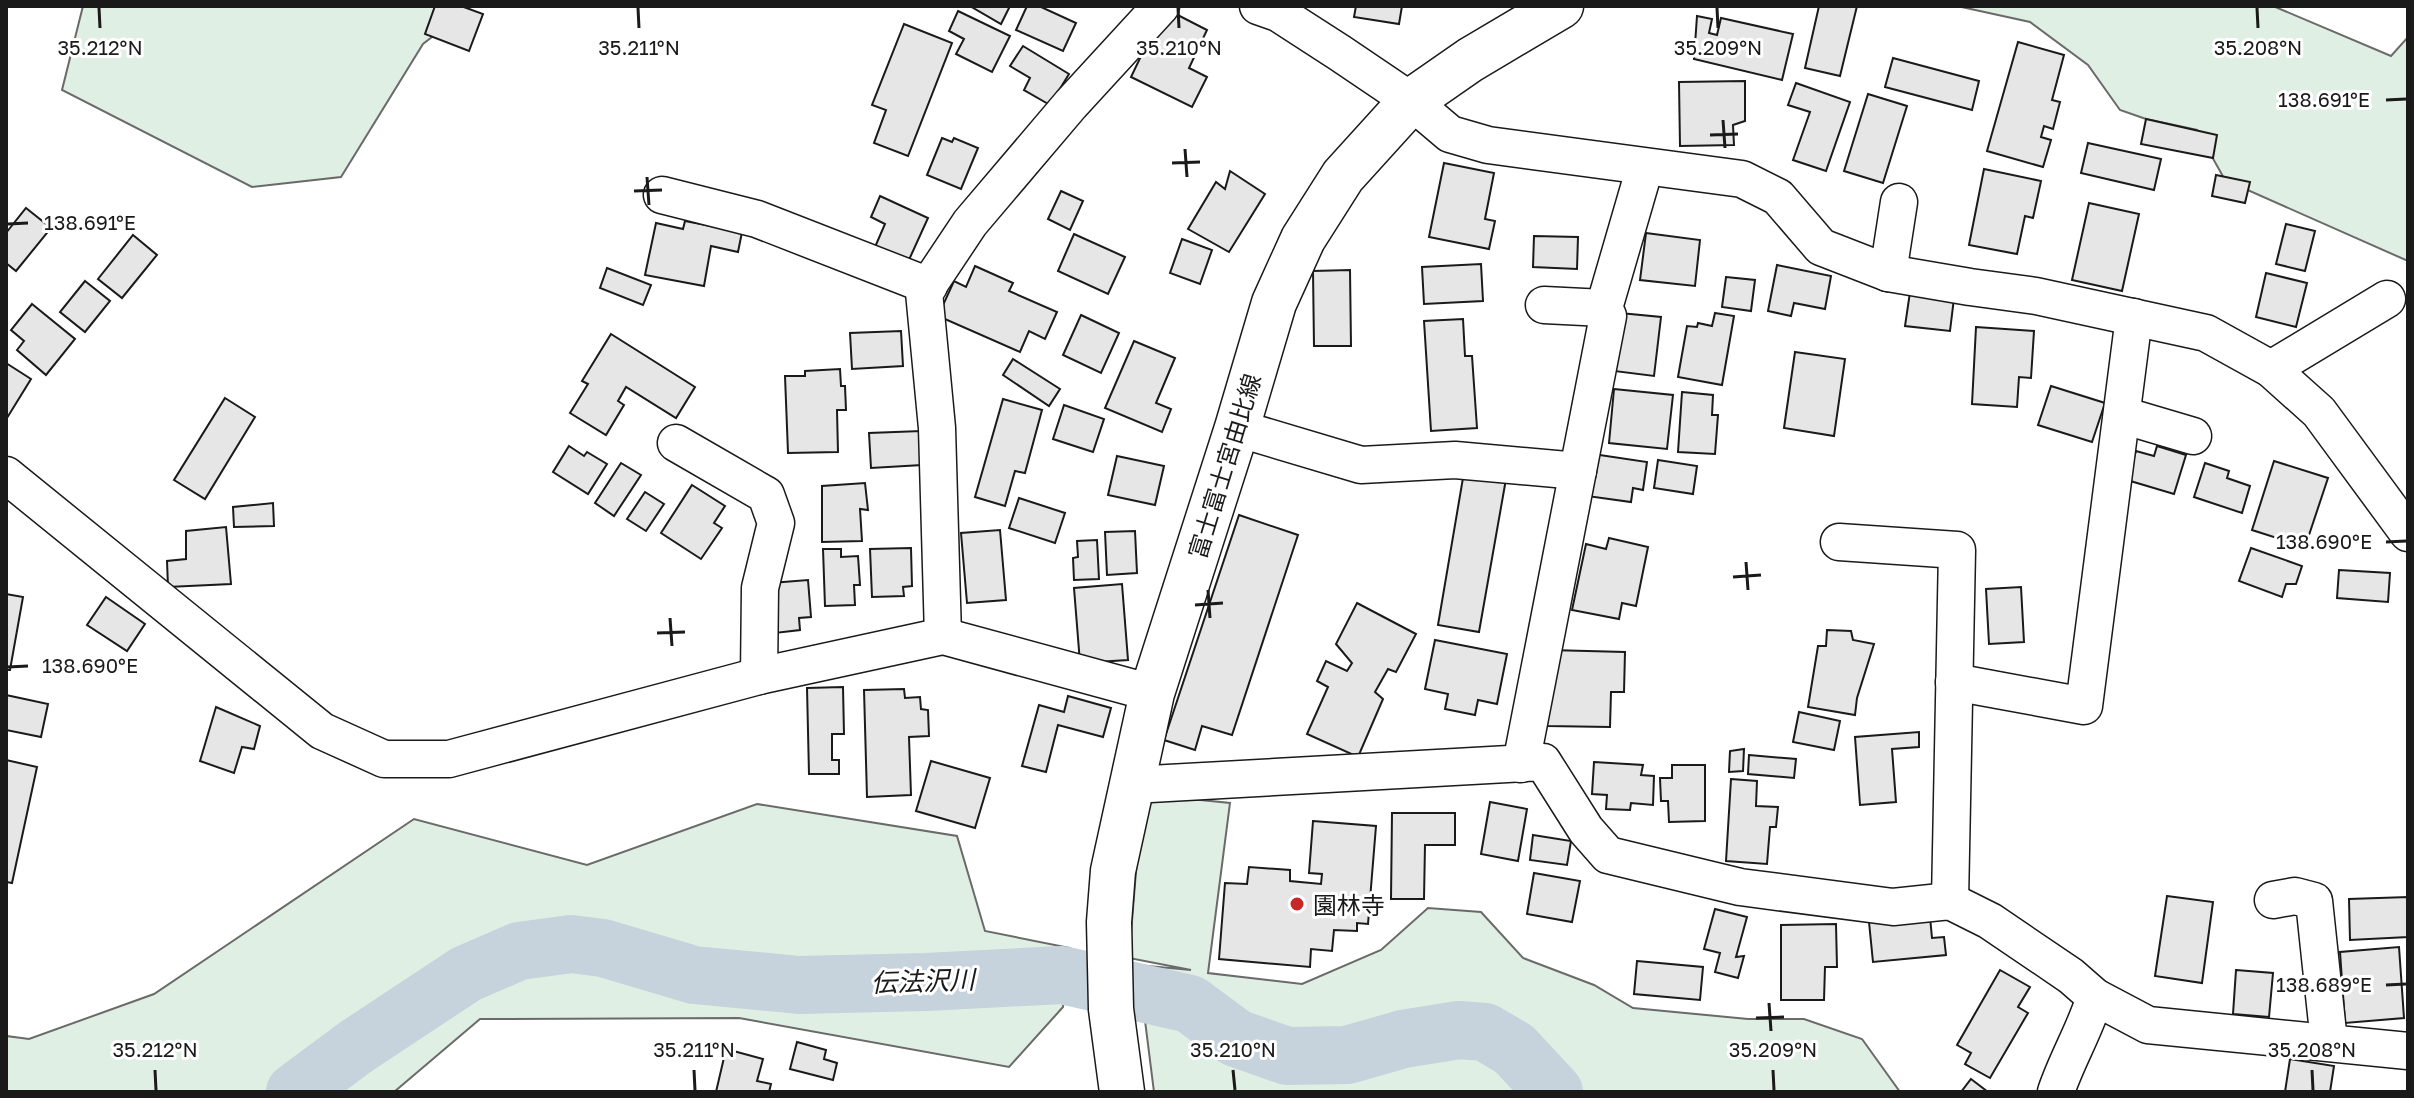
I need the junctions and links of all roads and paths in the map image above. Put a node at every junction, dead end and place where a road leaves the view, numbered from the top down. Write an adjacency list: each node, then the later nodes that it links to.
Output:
1 (1161, 6): 9 (street)
2 (1258, 6): 4 (street)
3 (1561, 6): 4 (main road, 富士富士宮由比線)
4 (1411, 101): 5 (street); 16 (main road, 富士富士宮由比線)
5 (1645, 167): 8 (street); 12 (street)
6 (662, 195): 9 (street)
7 (1899, 202): 8 (street)
8 (1888, 273): 13 (street)
9 (929, 286): 23 (street)
10 (2387, 299): 14 (street)
11 (1544, 305): 12 (street)
12 (1604, 308): 19 (street)
13 (2134, 317): 14 (street); 15 (street)
14 (2271, 369): 21 (street)
15 (2122, 415): 17 (street); 25 (street)
16 (1237, 428): 19 (street); 26 (main road, 富士富士宮由比線)
17 (2193, 436)
18 (676, 443): 24 (street)
19 (1578, 471): 27 (street)
20 (6, 475): 24 (street)
21 (2408, 533)
22 (1839, 542): 25 (street)
23 (943, 636): 24 (street); 26 (street)
24 (759, 676)
25 (1954, 682): 30 (street)
26 (1152, 693): 28 (main road, 富士富士宮由比線)
27 (1521, 764): 28 (street); 30 (street)
28 (1132, 785): 34 (main road, 富士富士宮由比線)
29 (2273, 900): 32 (street)
30 (1950, 901): 31 (street)
31 (2095, 997): 32 (street); 35 (street)
32 (2329, 1042): 33 (street)
33 (2408, 1051)
34 (1122, 1085)
35 (2056, 1092)

